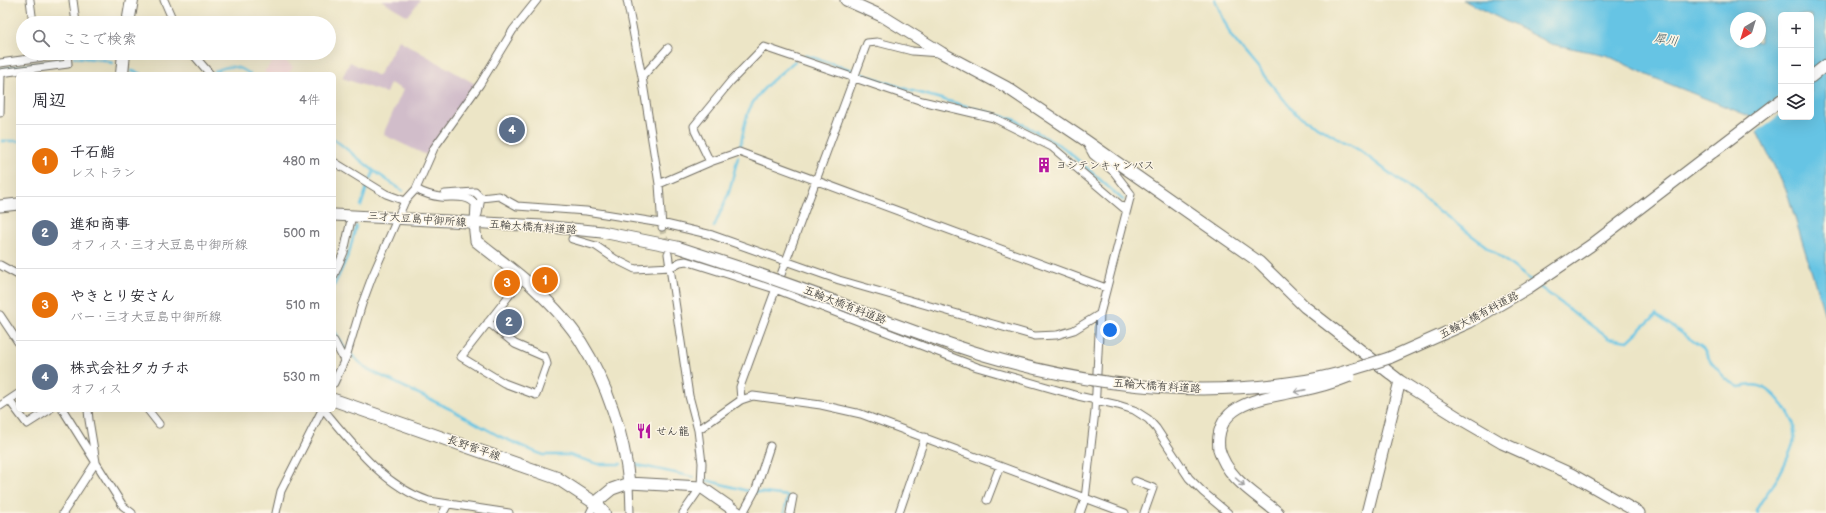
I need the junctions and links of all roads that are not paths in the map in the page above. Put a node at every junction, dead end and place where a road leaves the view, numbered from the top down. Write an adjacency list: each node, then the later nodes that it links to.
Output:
1 (30, 0): 8 (street)
2 (73, 0): 9 (street)
3 (132, 0): 10 (main road)
4 (164, 0): 11 (street)
5 (537, 0): 33 (street)
6 (627, 0): 24 (street)
7 (846, 0): 13 (main road)
8 (32, 16)
9 (75, 16)
10 (129, 16)
11 (171, 16)
12 (668, 48): 24 (street)
13 (942, 53): 25 (street); 28 (main road)
14 (16, 60): 18 (street)
15 (68, 60): 22 (street)
16 (123, 60): 20 (main road)
17 (198, 60): 21 (street)
18 (0, 63)
19 (1826, 65): 23 (main road)
20 (122, 72)
21 (208, 72)
22 (1, 73): 27 (street)
23 (1814, 75)
24 (642, 77): 32 (street)
25 (854, 78): 29 (street); 31 (street); 39 (street)
26 (1778, 102): 60 (main road, 五輪大橋有料道路)
27 (0, 113)
28 (1084, 140): 39 (street); 63 (main road)
29 (710, 162): 31 (street); 32 (street)
30 (336, 163): 36 (street)
31 (816, 181): 47 (street); 53 (street)
32 (659, 184): 44 (street)
33 (416, 189): 34 (street); 36 (street)
34 (434, 196): 35 (street); 43 (street)
35 (481, 198): 43 (street); 44 (street)
36 (405, 201): 42 (street)
37 (16, 204): 38 (main road)
38 (0, 206)
39 (1126, 210): 53 (street)
40 (336, 215): 41 (main road, 三才大豆島中御所線)
41 (352, 215): 42 (main road, 三才大豆島中御所線); 50 (street)
42 (398, 217): 43 (main road, 三才大豆島中御所線); 61 (street)
43 (474, 223): 52 (main road, 三才大豆島中御所線); 60 (main road, 五輪大橋有料道路, bridge)
44 (662, 225): 47 (street)
45 (572, 239): 49 (street)
46 (668, 254): 49 (street)
47 (786, 261): 54 (street); 55 (street)
48 (0, 266): 51 (street)
49 (671, 267): 54 (street); 79 (street)
50 (336, 270)
51 (16, 274)
52 (522, 279): 57 (street); 85 (main road, 三才大豆島中御所線)
53 (1106, 288): 55 (street)
54 (775, 289): 65 (street); 67 (street)
55 (1100, 314): 65 (street)
56 (0, 315): 58 (street)
57 (488, 322): 57 (street)
58 (16, 339)
59 (336, 344): 61 (street)
60 (1389, 358): 108 (main road, one-way to 108, bridge)
61 (345, 359): 62 (street)
62 (336, 379)
63 (1400, 381): 109 (main road); 110 (main road)
64 (16, 395): 66 (street)
65 (1095, 399): 88 (street); 107 (street)
66 (9, 400): 69 (street); 70 (street)
67 (740, 400): 79 (street); 80 (street)
68 (336, 401): 91 (main road, 長野菅平線)
69 (0, 406)
70 (16, 409)
71 (18, 412): 72 (street)
72 (46, 412)
73 (64, 412): 82 (street)
74 (88, 412): 82 (street)
75 (150, 412): 78 (street)
76 (322, 412): 94 (street)
77 (325, 412): 90 (street)
78 (159, 424)
79 (698, 430): 86 (street)
80 (925, 437): 83 (street); 103 (street)
81 (770, 446): 101 (street)
82 (96, 462): 92 (street); 93 (street)
83 (1000, 466): 88 (street); 89 (street)
84 (1135, 481): 106 (street)
85 (629, 483): 86 (main road); 91 (main road); 98 (street)
86 (701, 487): 99 (street); 100 (main road)
87 (794, 497): 102 (street)
88 (1085, 499): 104 (street); 105 (street)
89 (987, 500)
90 (448, 504): 95 (street); 96 (street)
91 (592, 508): 97 (main road, 長野菅平線)
92 (63, 513)
93 (132, 513)
94 (276, 513)
95 (443, 513)
96 (509, 513)
97 (604, 513)
98 (630, 513)
99 (683, 513)
100 (738, 513)
101 (743, 513)
102 (790, 513)
103 (899, 513)
104 (1080, 513)
105 (1125, 513)
106 (1144, 513)
107 (1228, 513)
108 (1278, 513)
109 (1367, 513)
110 (1639, 513)

